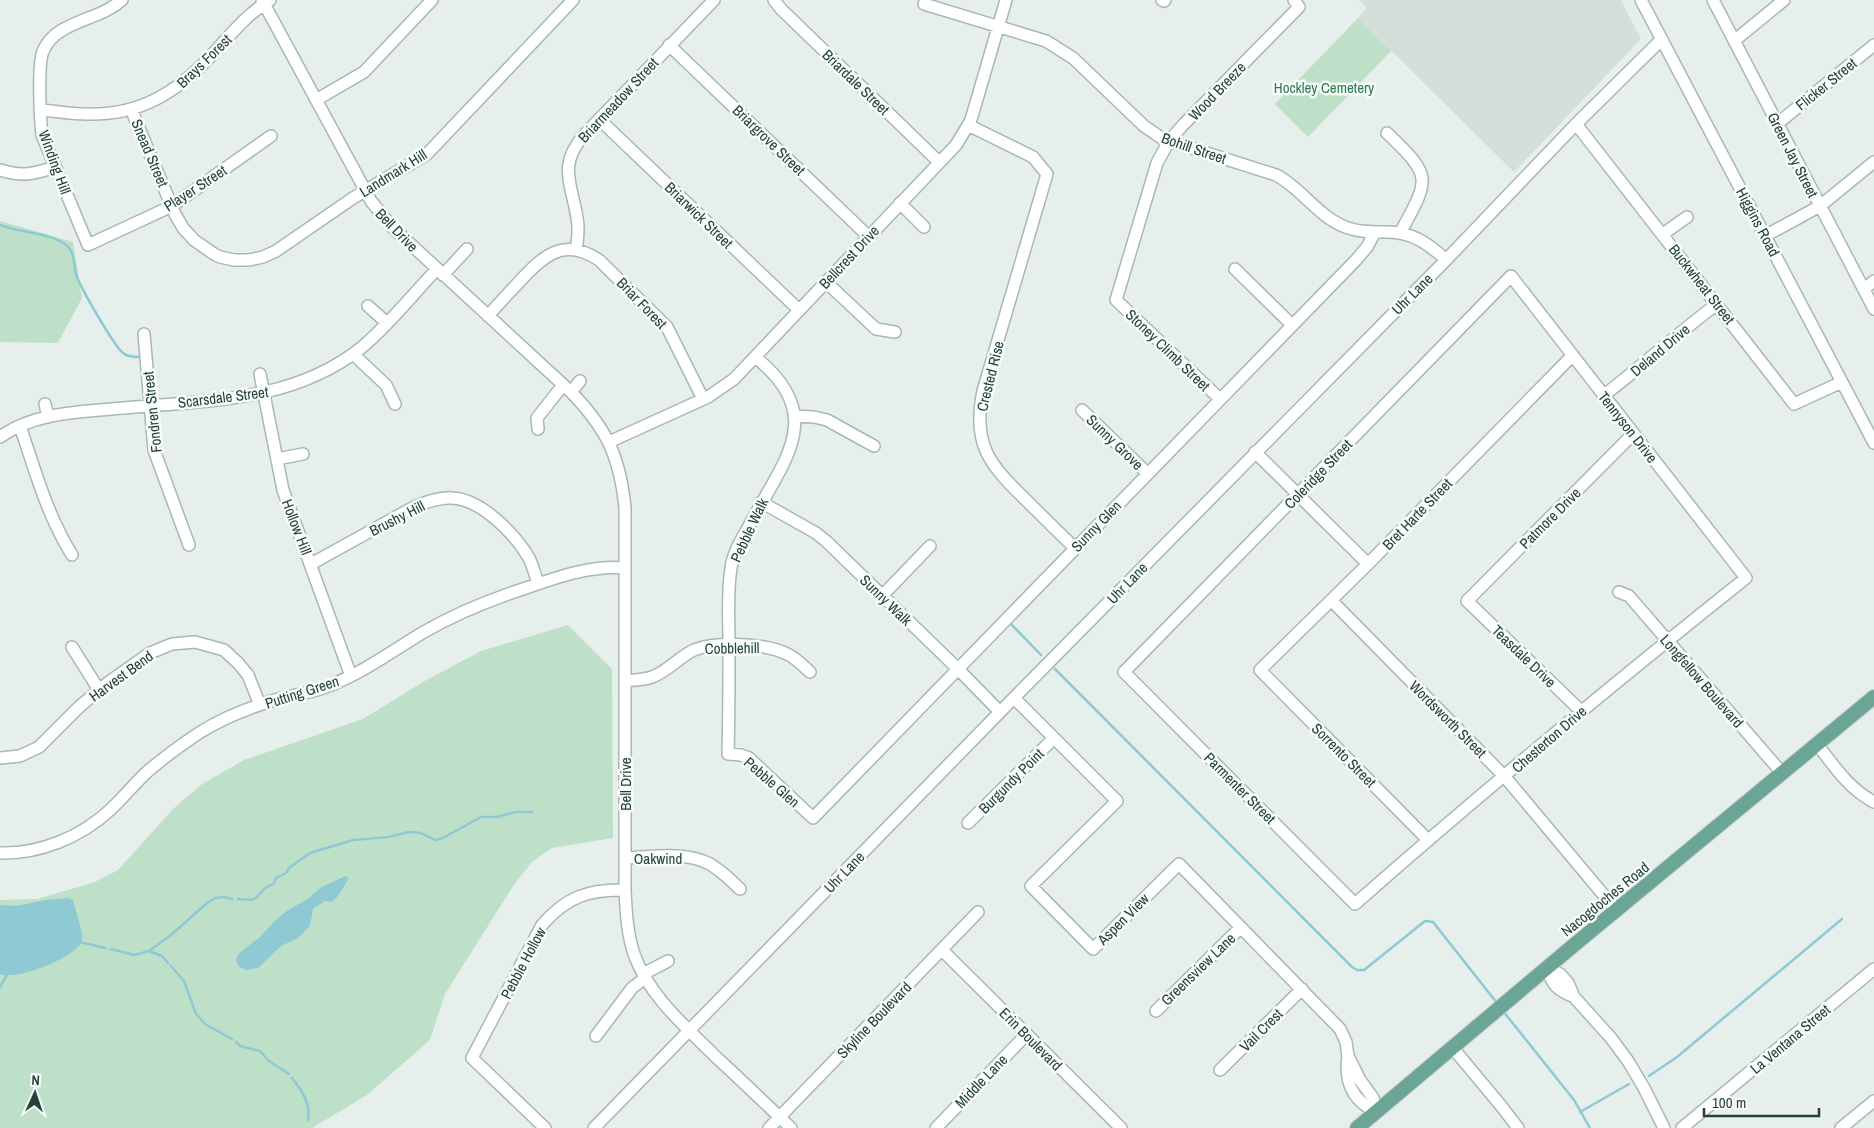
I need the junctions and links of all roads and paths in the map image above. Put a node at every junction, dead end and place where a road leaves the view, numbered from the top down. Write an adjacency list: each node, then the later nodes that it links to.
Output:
1 (122, 0): 20 (street, Winding Hill)
2 (432, 0): 18 (street)
3 (573, 0): 32 (street, Landmark Hill)
4 (714, 0): 17 (street, Briarmeadow Street)
5 (774, 0): 28 (street, Briardale Street)
6 (1006, 0): 13 (street, Bellcrest Drive)
7 (1641, 0): 14 (street, Higgins Road)
8 (1713, 0): 15 (street, Green Jay Street)
9 (1784, 0): 15 (street)
10 (265, 1): 18 (street, Bell Drive); 19 (street, Brays Forest)
11 (1297, 3): 27 (street, Wood Breeze)
12 (924, 4): 13 (street, Bohill Street)
13 (999, 26): 24 (street, Bellcrest Drive); 27 (street, Bohill Street)
14 (1662, 39): 22 (street, Uhr Lane); 42 (street, Higgins Road)
15 (1734, 41): 23 (street, Green Jay Street)
16 (1874, 44): 23 (street, Flicker Street)
17 (669, 45): 21 (street, Briarmeadow Street); 41 (street, Briargrove Street)
18 (316, 100): 32 (street, Bell Drive)
19 (131, 109): 20 (street, Brays Forest); 34 (street, Snead Street)
20 (41, 110): 30 (street, Winding Hill)
21 (599, 119): 46 (street, Briarmeadow Street); 58 (street, Briarwick Street)
22 (1576, 124): 40 (street, Buckwheat Street); 47 (street, Uhr Lane)
23 (1777, 124): 35 (street, Green Jay Street)
24 (968, 125): 28 (street, Bellcrest Drive); 96 (street, Crested Rise)
25 (1387, 133): 39 (street)
26 (270, 136): 34 (street, Player Street)
27 (1169, 141): 38 (street, Bohill Street); 54 (street, Wood Breeze)
28 (939, 162): 33 (street, Bellcrest Drive)
29 (1874, 162): 35 (street)
30 (55, 167): 31 (street); 43 (street, Winding Hill)
31 (0, 170)
32 (365, 190): 44 (street, Landmark Hill); 49 (street, Bell Drive)
33 (900, 202): 37 (street); 41 (street, Bellcrest Drive)
34 (172, 206): 43 (street, Player Street); 44 (street, Snead Street)
35 (1820, 206): 42 (street); 53 (street, Green Jay Street)
36 (1687, 217): 40 (street)
37 (924, 227)
38 (1375, 232): 39 (street, Bohill Street); 61 (street, Sunny Glen)
39 (1400, 233): 47 (street, Bohill Street)
40 (1662, 234): 55 (street, Buckwheat Street)
41 (868, 236): 52 (street, Bellcrest Drive)
42 (1765, 236): 69 (street, Higgins Road)
43 (88, 245)
44 (201, 246)
45 (467, 249): 49 (street, Scarsdale Street)
46 (576, 250): 59 (street); 73 (street, Briar Forest)
47 (1446, 260): 88 (street, Uhr Lane)
48 (1234, 269): 61 (street)
49 (440, 272): 59 (street, Bell Drive); 60 (street, Scarsdale Street)
50 (1511, 276): 65 (street, Tennyson Drive); 92 (street, Coleridge Street)
51 (1874, 281): 53 (street)
52 (826, 282): 58 (street, Bellcrest Drive); 62 (street)
53 (1864, 289): 57 (street, Green Jay Street)
54 (1116, 300): 74 (street, Stoney Climb Street)
55 (1717, 304): 69 (street, Buckwheat Street); 72 (street, Deland Drive)
56 (368, 306): 60 (street)
57 (1874, 309)
58 (799, 310): 66 (street, Bellcrest Drive)
59 (488, 316): 70 (street, Bell Drive)
60 (387, 323): 64 (street, Scarsdale Street)
61 (1292, 325): 74 (street, Sunny Glen)
62 (895, 332)
63 (144, 334): 77 (street, Fondren Street)
64 (353, 354): 71 (street, Scarsdale Street); 76 (street)
65 (1572, 356): 72 (street, Tennyson Drive); 99 (street, Bret Harte Street)
66 (755, 357): 73 (street, Bellcrest Drive); 79 (street, Pebble Walk)
67 (260, 374): 71 (street, Hollow Hill)
68 (580, 381): 70 (street)
69 (1842, 382): 86 (street, Higgins Road)
70 (567, 389): 82 (street); 85 (street, Bell Drive)
71 (265, 393): 77 (street, Scarsdale Street); 90 (street, Hollow Hill)
72 (1603, 396): 83 (street, Tennyson Drive)
73 (703, 399): 85 (street, Bellcrest Drive)
74 (1220, 399): 91 (street, Sunny Glen)
75 (45, 404): 80 (street)
76 (395, 404)
77 (150, 405): 80 (street, Scarsdale Street); 94 (street, Fondren Street)
78 (1082, 410): 91 (street, Sunny Grove)
79 (794, 416): 87 (street); 93 (street, Pebble Walk)
80 (48, 417): 81 (street, Scarsdale Street)
81 (20, 426): 84 (street, Scarsdale Street); 97 (street)
82 (538, 428)
83 (1633, 434): 101 (street, Tennyson Drive); 106 (street, Patmore Drive)
84 (0, 437)
85 (609, 442): 100 (street, Bell Drive)
86 (1874, 443)
87 (874, 446)
88 (1256, 452): 92 (street); 118 (street, Uhr Lane)
89 (303, 454): 90 (street)
90 (277, 459): 98 (street, Hollow Hill)
91 (1148, 474): 96 (street, Sunny Glen)
92 (1298, 494): 99 (street); 113 (street, Coleridge Street)
93 (762, 502): 104 (street, Sunny Walk); 108 (street, Pebble Walk)
94 (189, 545)
95 (930, 546): 104 (street)
96 (1075, 548): 110 (street, Sunny Glen)
97 (72, 555)
98 (311, 564): 102 (street, Brushy Hill); 114 (street, Hollow Hill)
99 (1368, 564): 105 (street, Bret Harte Street)
100 (625, 568): 102 (street, Putting Green); 115 (street, Bell Drive)
101 (1746, 578): 107 (street, Chesterton Drive)
102 (538, 583): 114 (street, Putting Green)
103 (1620, 592): 107 (street, Longfellow Boulevard)
104 (882, 596): 110 (street, Sunny Walk)
105 (1331, 600): 111 (street, Bret Harte Street); 128 (street, Wordsworth Street)
106 (1466, 602): 120 (street, Teasdale Drive)
107 (1667, 640): 120 (street, Chesterton Drive); 127 (street, Longfellow Boulevard)
108 (729, 646): 112 (street, Cobblehill); 115 (street, Cobblehill); 125 (street, Pebble Walk)
109 (72, 647): 116 (street)
110 (957, 668): 121 (street, Sunny Walk); 130 (street, Sunny Glen)
111 (1260, 670): 132 (street, Sorrento Street)
112 (810, 672)
113 (1124, 672): 137 (street, Parmenter Street)
114 (351, 676): 119 (street, Putting Green)
115 (625, 681): 134 (street, Bell Drive)
116 (99, 690): 119 (street, Harvest Bend); 126 (street, Harvest Bend)
117 (1874, 697): 123 (main road, Nacogdoches Road)
118 (1014, 698): 121 (street, Uhr Lane); 122 (street, Aspen View)
119 (260, 705): 133 (street, Putting Green)
120 (1581, 711): 128 (street, Chesterton Drive)
121 (1000, 712): 148 (street, Uhr Lane)
122 (1054, 738): 131 (street, Burgundy Point); 140 (street, Aspen View)
123 (1817, 744): 127 (main road, Nacogdoches Road); 129 (street)
124 (0, 749): 126 (street)
125 (728, 754): 130 (street, Pebble Glen)
126 (0, 758)
127 (1782, 773): 138 (main road, Nacogdoches Road)
128 (1505, 777): 132 (street, Chesterton Drive); 138 (street, Wordsworth Street)
129 (1874, 802)
130 (813, 818)
131 (968, 823)
132 (1428, 840): 137 (street, Chesterton Drive)
133 (0, 853)
134 (625, 858): 135 (street, Oakwind); 136 (street, Bell Drive)
135 (740, 889)
136 (625, 890): 145 (street, Bell Drive); 156 (street, Pebble Hollow)
137 (1355, 904)
138 (1617, 911): 143 (main road, Nacogdoches Road)
139 (978, 912): 141 (street, Skyline Boulevard)
140 (1241, 927): 146 (street, Aspen View); 147 (street, Greensview Lane)
141 (942, 950): 149 (street, Erin Boulevard); 155 (street, Skyline Boulevard)
142 (668, 961): 145 (street)
143 (1547, 968): 151 (main road, Nacogdoches Road); 164 (street)
144 (1874, 969): 165 (street, La Ventana Street)
145 (644, 976): 148 (street, Bell Drive); 150 (street)
146 (1302, 989): 152 (street, Vail Crest); 154 (street, Aspen View)
147 (1156, 1011)
148 (690, 1031): 155 (street, Bell Drive); 157 (street, Uhr Lane)
149 (1026, 1034): 160 (street, Middle Lane); 161 (street, Erin Boulevard)
150 (596, 1036)
151 (1452, 1047): 154 (main road, Nacogdoches Road); 163 (street)
152 (1220, 1070)
153 (1874, 1101): 166 (street)
154 (1376, 1112): 162 (main road, Nacogdoches Road)
155 (779, 1117): 158 (street, Skyline Boulevard); 159 (street, Bell Drive)
156 (545, 1128)
157 (594, 1128)
158 (769, 1128)
159 (791, 1128)
160 (936, 1128)
161 (1121, 1128)
162 (1357, 1128)
163 (1518, 1128)
164 (1664, 1128)
165 (1682, 1128)
166 (1841, 1128)

